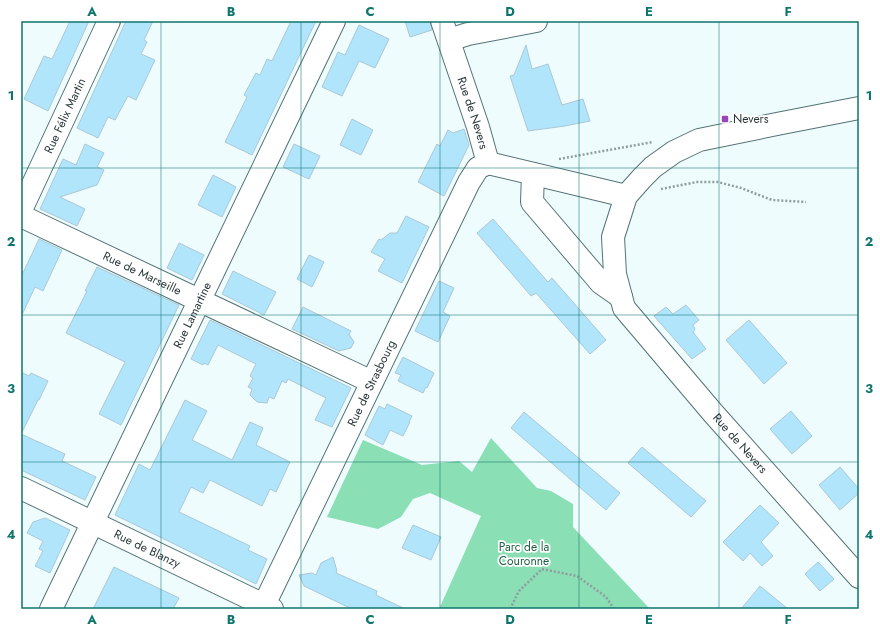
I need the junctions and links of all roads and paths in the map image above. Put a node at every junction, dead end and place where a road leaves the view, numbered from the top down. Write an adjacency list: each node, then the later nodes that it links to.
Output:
1 (109, 21): 13 (street, Rue Félix Martin)
2 (334, 21): 15 (street, Rue Lamartine)
3 (536, 21): 4 (street)
4 (445, 31): 8 (street, Rue de Nevers)
5 (859, 108): 11 (street)
6 (659, 142): 7 (path)
7 (557, 159)
8 (488, 163): 9 (street, Rue de Nevers); 17 (street, Rue de Strasbourg)
9 (532, 174): 11 (street, Rue de Nevers); 16 (street, Rue de Nevers)
10 (654, 190): 12 (path)
11 (626, 196): 16 (street)
12 (806, 202)
13 (21, 210)
14 (21, 216): 15 (street, Rue de Marseille)
15 (199, 301): 17 (street, Rue de Marseille); 19 (street, Rue Lamartine)
16 (623, 302): 20 (street, Rue de Nevers)
17 (372, 382): 21 (street, Rue de Strasbourg)
18 (21, 488): 19 (street, Rue de Blanzy)
19 (92, 522): 21 (street, Rue de Blanzy); 22 (street, Rue Lamartine)
20 (859, 577)
21 (266, 608)
22 (51, 609)
23 (510, 609): 24 (path)
24 (614, 609)

